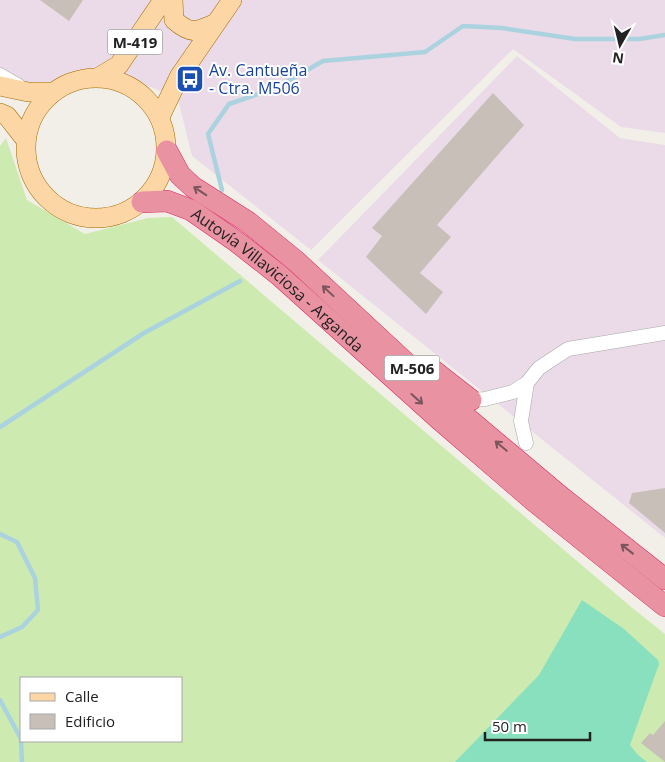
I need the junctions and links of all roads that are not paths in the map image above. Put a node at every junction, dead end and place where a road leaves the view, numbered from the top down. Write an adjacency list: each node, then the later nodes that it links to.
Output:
1 (163, 0): 6 (main road, M-419)
2 (173, 0): 4 (main road)
3 (232, 0): 4 (main road)
4 (216, 23): 11 (main road)
5 (0, 75): 8 (street)
6 (100, 77): 9 (main road, M-506); 11 (main road, M-506)
7 (0, 86): 8 (main road, M-506)
8 (28, 92): 9 (main road, M-506)
9 (52, 92): 12 (main road, M-506)
10 (0, 112): 12 (main road)
11 (160, 117): 13 (main road, M-506)
12 (25, 139): 14 (main road, M-506)
13 (167, 151): 14 (main road, M-506); 15 (highway, M-506, one-way to 13)
14 (142, 202): 21 (highway, Autovía Villaviciosa - Arganda / M-506, one-way to 21)
15 (345, 307): 18 (highway); 20 (highway, M-506, one-way to 15)
16 (665, 333): 17 (street)
17 (527, 382): 18 (street); 19 (street)
18 (471, 400)
19 (526, 443)
20 (665, 579)
21 (665, 606)

